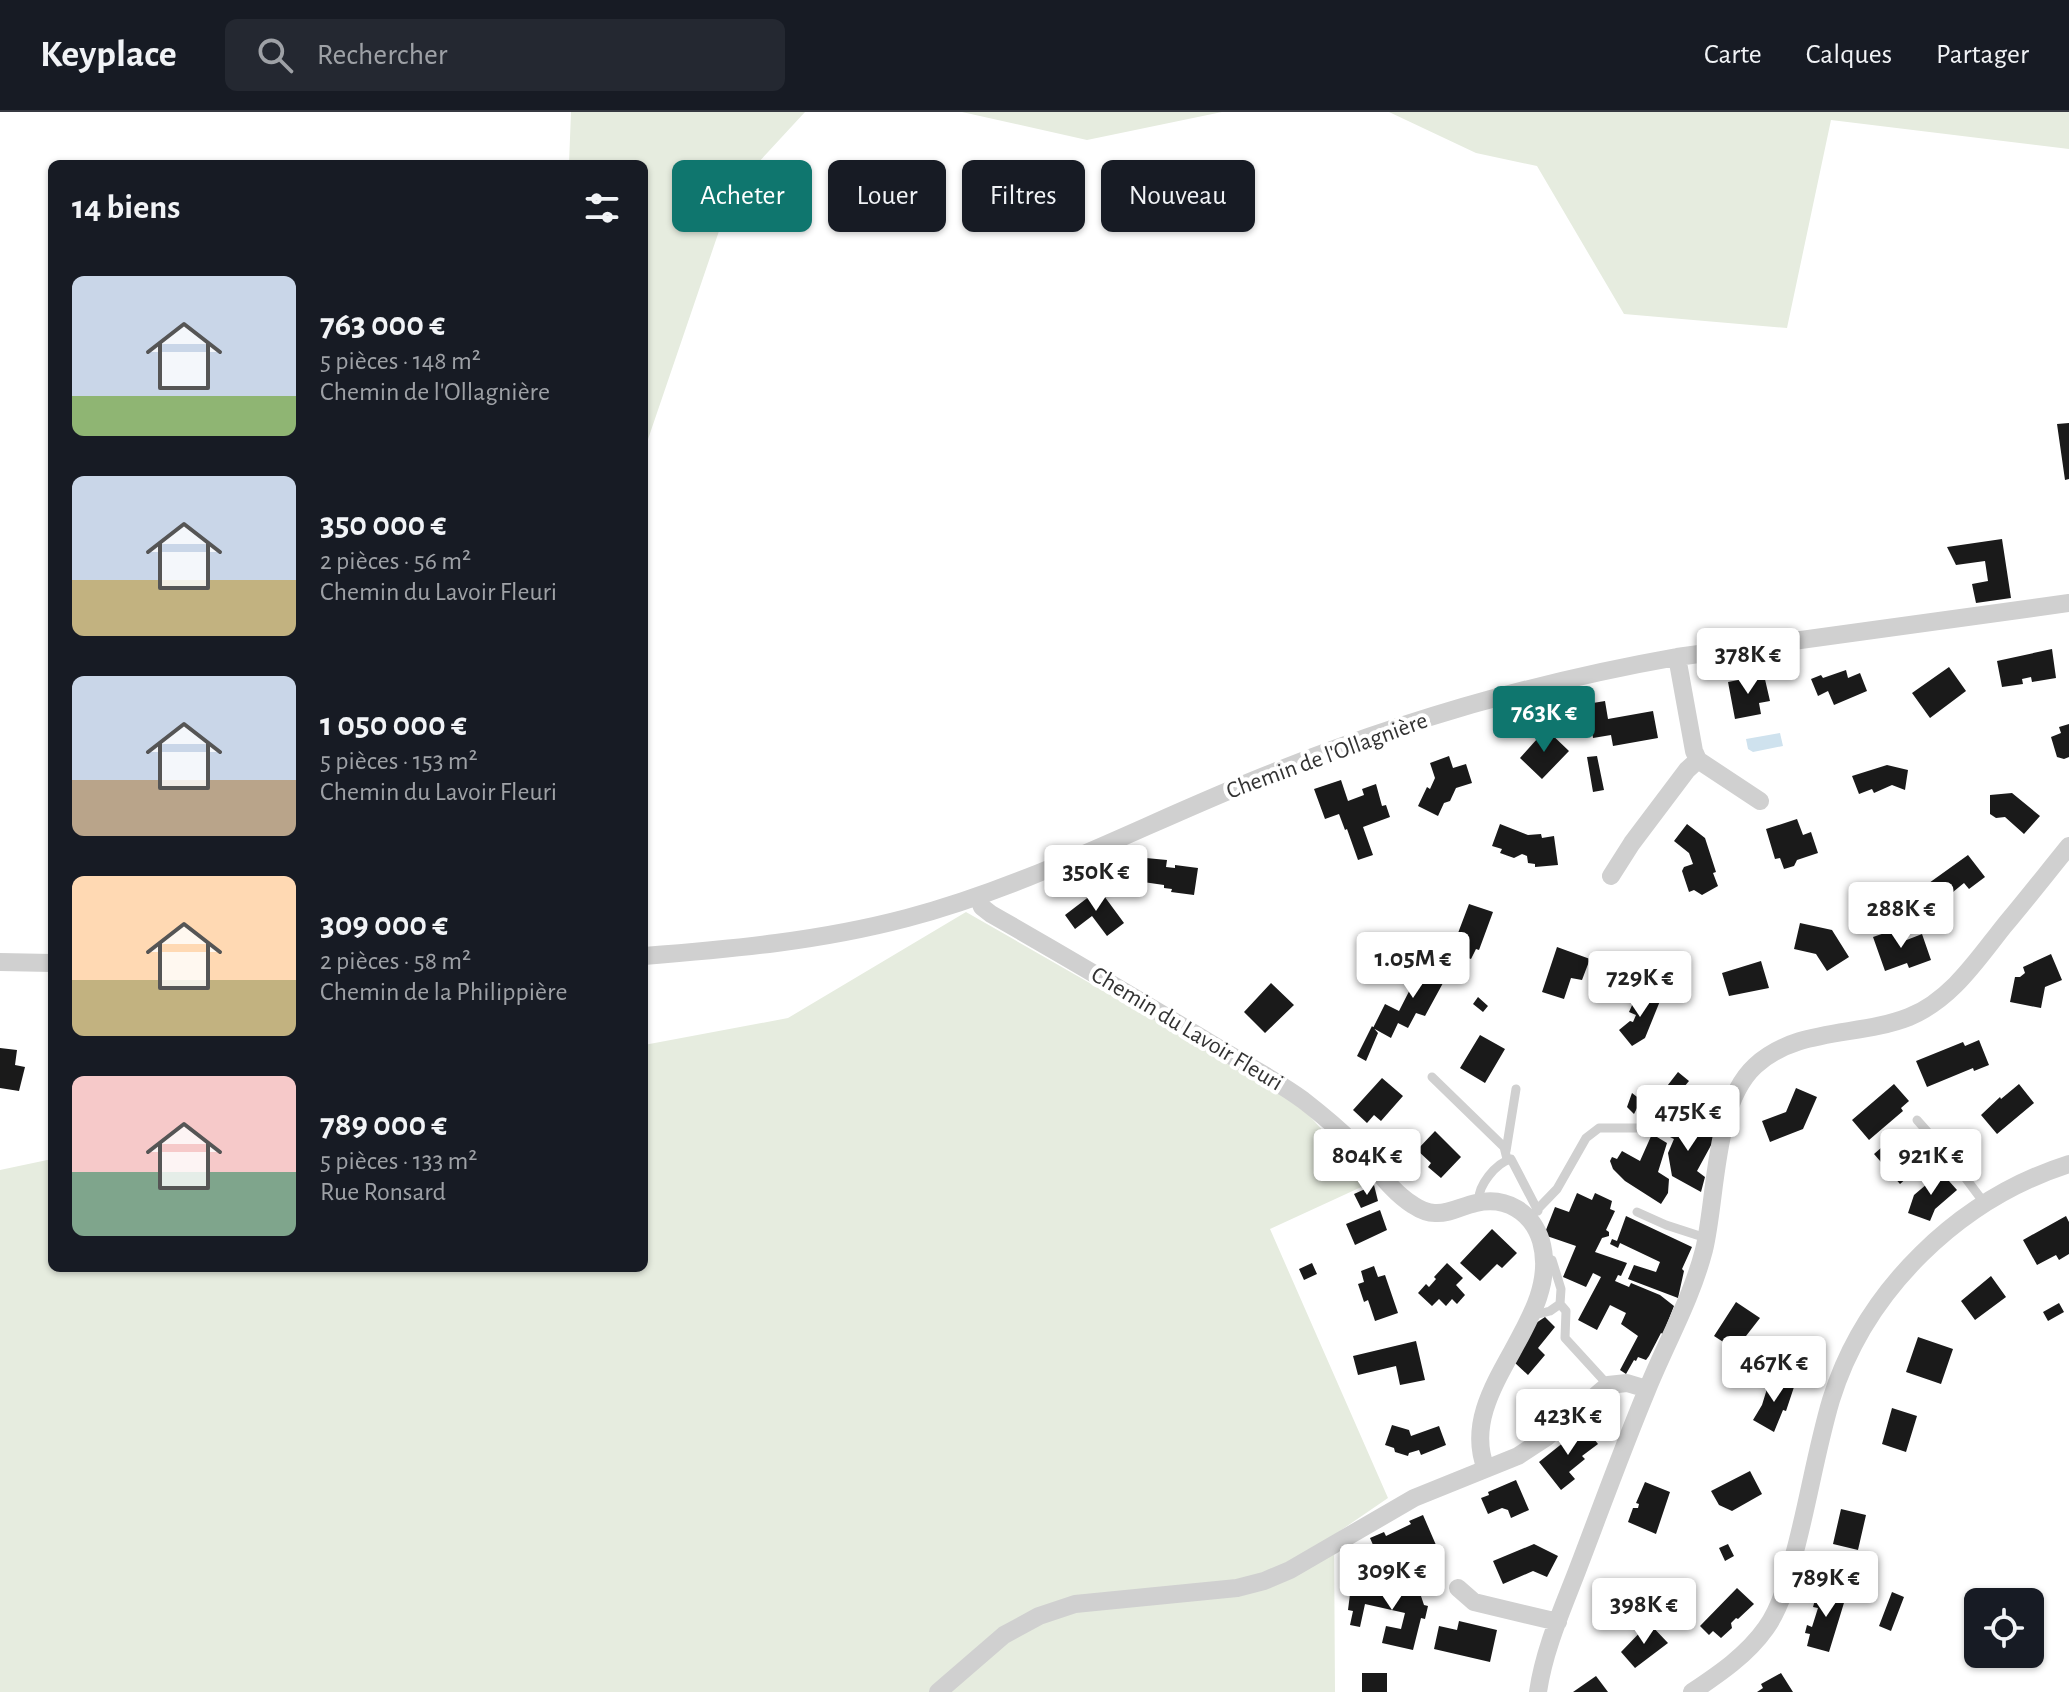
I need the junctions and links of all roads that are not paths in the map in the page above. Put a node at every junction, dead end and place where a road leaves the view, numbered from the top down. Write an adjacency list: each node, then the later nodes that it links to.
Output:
1 (2069, 603): 2 (street, Chemin de l'Ollagnière)
2 (1677, 657): 3 (street); 7 (street, Chemin de l'Ollagnière)
3 (1698, 760): 4 (street); 6 (street)
4 (1760, 801)
5 (2069, 846): 13 (street)
6 (1611, 876)
7 (978, 897): 8 (street, Chemin de l'Ollagnière); 17 (street, Chemin du Lavoir Fleuri)
8 (648, 956)
9 (0, 962): 10 (street)
10 (48, 963)
11 (1432, 1077): 15 (lane)
12 (1516, 1089): 15 (lane)
13 (1727, 1110): 20 (lane); 21 (street)
14 (1917, 1120): 18 (lane)
15 (1507, 1155): 17 (lane); 20 (lane)
16 (2069, 1164): 18 (street)
17 (1479, 1202): 20 (street, Chemin du Lavoir Fleuri)
18 (1985, 1204): 32 (street)
19 (1637, 1212): 21 (lane)
20 (1534, 1214): 22 (street)
21 (1706, 1238): 26 (street)
22 (1543, 1257): 23 (lane); 24 (street)
23 (1560, 1304): 24 (lane); 25 (lane)
24 (1530, 1316): 27 (street)
25 (1608, 1385): 26 (street); 27 (street)
26 (1647, 1389): 29 (street)
27 (1486, 1469): 30 (street)
28 (1458, 1588): 29 (street)
29 (1558, 1622): 31 (street)
30 (938, 1692)
31 (1538, 1692)
32 (1692, 1692)

